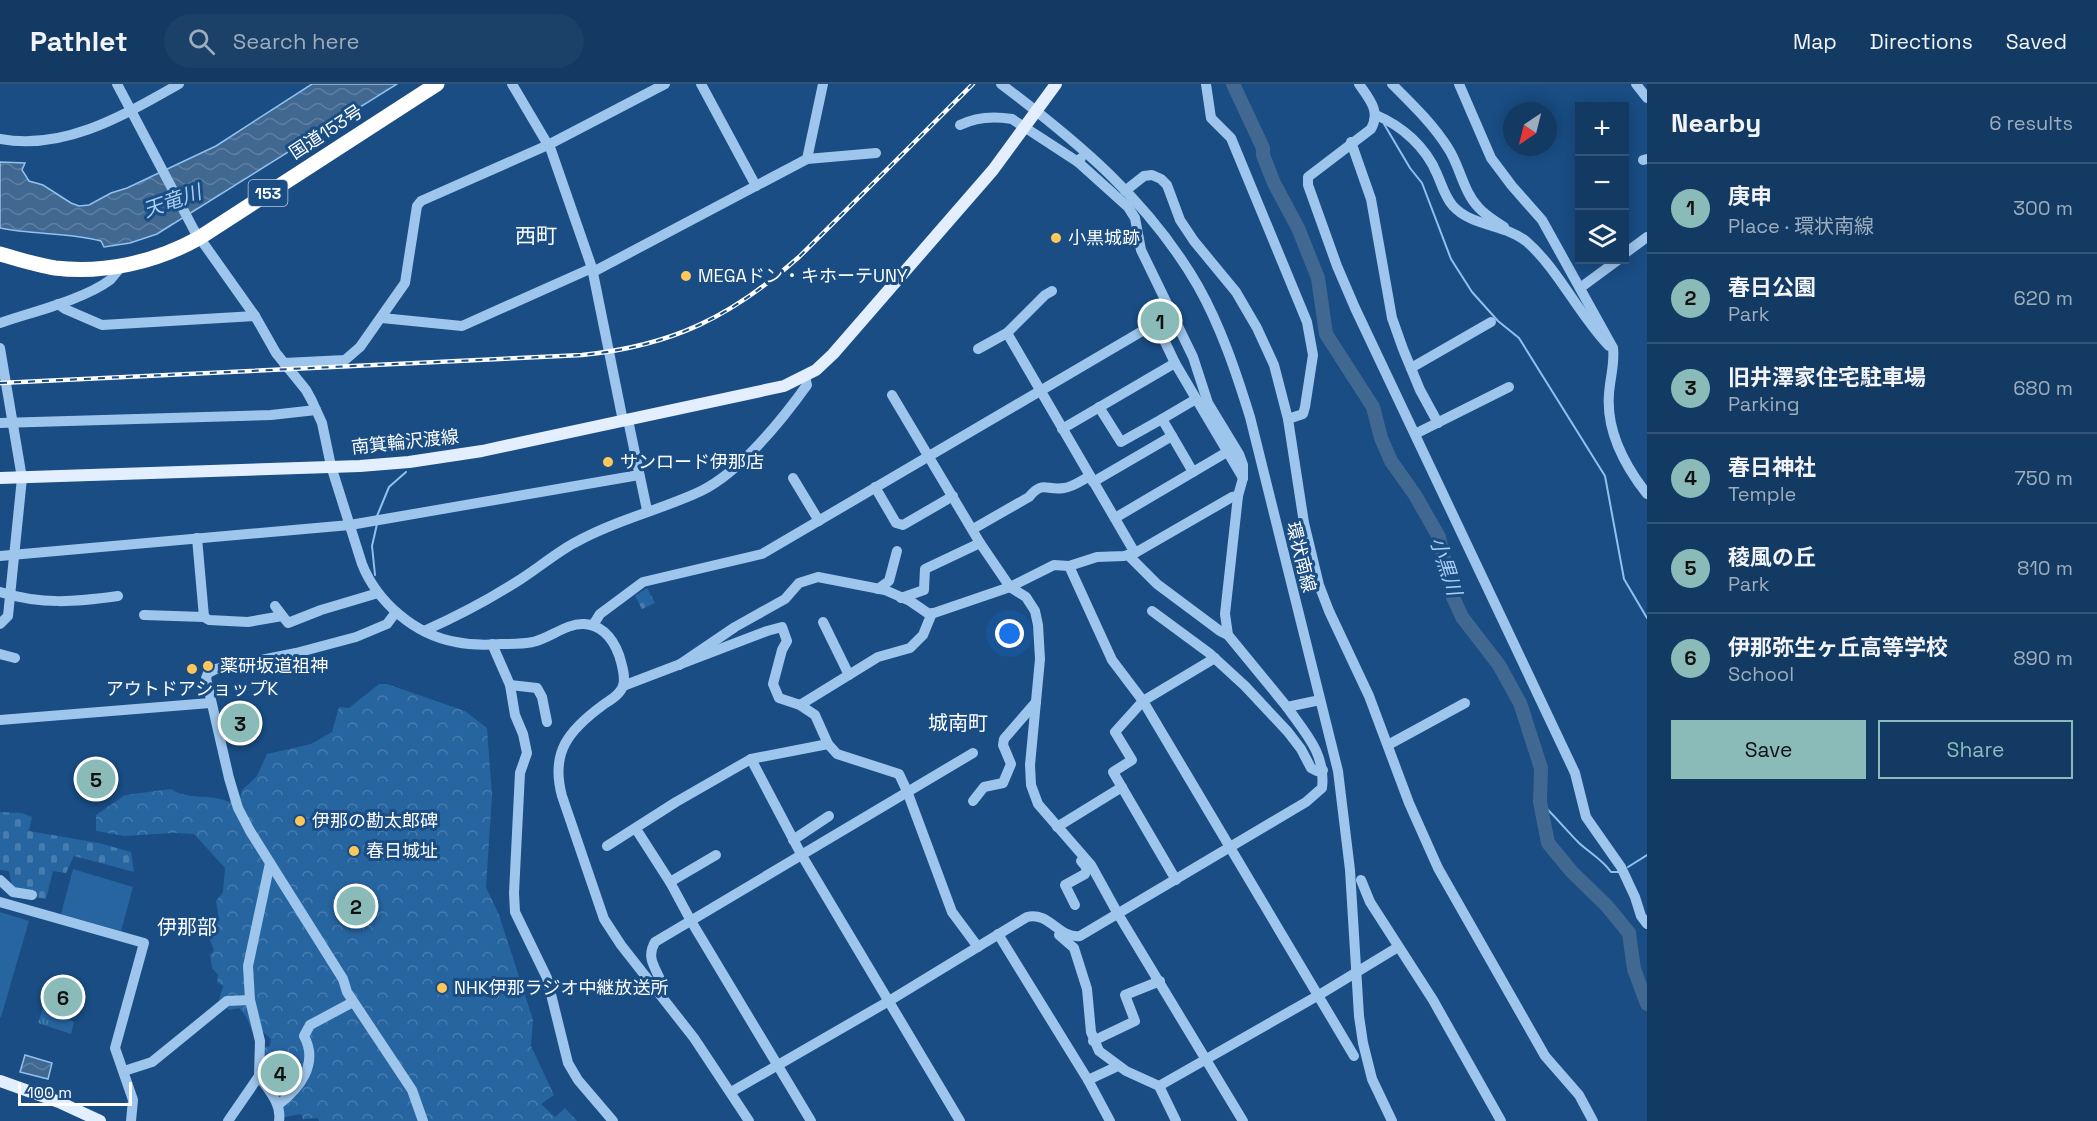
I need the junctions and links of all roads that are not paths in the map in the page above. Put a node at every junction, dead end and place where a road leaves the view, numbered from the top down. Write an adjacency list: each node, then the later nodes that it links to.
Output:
1 (117, 84): 17 (street)
2 (179, 84): 17 (street)
3 (437, 84): 31 (highway, 国道153号 / 153)
4 (512, 84): 23 (street)
5 (665, 84): 23 (street)
6 (701, 84): 28 (street)
7 (823, 84): 26 (street)
8 (1001, 84): 16 (street, 環状南線)
9 (1056, 84): 16 (main road, 南箕輪沢渡線)
10 (1206, 84): 60 (street)
11 (1359, 84): 18 (street)
12 (1392, 84): 30 (street)
13 (1459, 84): 38 (street)
14 (1636, 84): 15 (street)
15 (1647, 98)
16 (1036, 110): 20 (main road, 南箕輪沢渡線); 24 (street, 環状南線)
17 (132, 114): 21 (street); 31 (street)
18 (1376, 115): 22 (street); 30 (street)
19 (960, 125): 20 (street)
20 (1025, 126): 27 (street); 52 (main road, 南箕輪沢渡線)
21 (0, 139)
22 (1351, 142): 51 (street); 66 (street)
23 (549, 145): 37 (street); 42 (street)
24 (1087, 151): 27 (street); 29 (street, 環状南線)
25 (876, 153): 26 (street)
26 (807, 159): 28 (street)
27 (1078, 162): 78 (street)
28 (756, 186): 37 (street)
29 (1125, 191): 60 (street); 122 (street, 環状南線)
30 (1511, 233): 48 (street)
31 (196, 234): 36 (highway, 国道153号 / 153); 41 (street)
32 (1647, 237): 33 (street)
33 (1629, 250)
34 (0, 254): 36 (highway, 国道153号 / 153)
35 (1613, 264): 38 (street)
36 (122, 266): 40 (street)
37 (593, 270): 42 (street); 61 (street)
38 (1580, 288): 48 (street)
39 (1052, 291): 45 (street)
40 (58, 304): 41 (street); 44 (street)
41 (255, 316): 49 (street)
42 (382, 318): 49 (street)
43 (1491, 322): 51 (street)
44 (0, 323)
45 (1007, 333): 47 (street); 54 (street)
46 (0, 348): 63 (street)
47 (978, 349)
48 (1614, 351): 81 (street)
49 (284, 363): 58 (street)
50 (1175, 363): 54 (street); 56 (street); 57 (street)
51 (1411, 368): 64 (street)
52 (805, 377): 61 (main road, 南箕輪沢渡線); 84 (street)
53 (1509, 387): 64 (street)
54 (1040, 390): 65 (street); 70 (street)
55 (892, 395): 70 (street)
56 (1196, 399): 59 (street); 69 (street)
57 (1099, 407): 65 (street); 68 (street)
58 (316, 410): 63 (street); 72 (street)
59 (1162, 419): 67 (street); 68 (street)
60 (1288, 419): 132 (street)
61 (625, 420): 72 (main road, 南箕輪沢渡線); 74 (street)
62 (0, 423): 63 (street)
63 (12, 423): 76 (street)
64 (1438, 423): 66 (street)
65 (1062, 429): 79 (street)
66 (1415, 434): 159 (street)
67 (1172, 436): 71 (street); 73 (street)
68 (1121, 442): 71 (street)
69 (1227, 452): 73 (street); 78 (street)
70 (929, 456): 80 (street); 82 (street)
71 (1131, 460): 79 (street)
72 (330, 466): 76 (main road, 南箕輪沢渡線); 87 (street)
73 (1193, 472): 85 (street)
74 (639, 475): 84 (street); 87 (street)
75 (0, 478): 76 (main road, 南箕輪沢渡線)
76 (22, 478): 93 (street)
77 (793, 478): 86 (street)
78 (1243, 478): 83 (street)
79 (1092, 479): 85 (street); 88 (street)
80 (875, 487): 82 (street); 86 (street)
81 (1647, 494)
82 (953, 496): 88 (street)
83 (1238, 496): 92 (street); 113 (street)
84 (647, 510): 112 (street)
85 (1115, 518): 92 (street)
86 (819, 521): 111 (street)
87 (350, 525): 89 (street); 98 (street)
88 (973, 529): 90 (street)
89 (197, 538): 93 (street); 107 (street)
90 (980, 543): 96 (street); 101 (street)
91 (897, 551): 97 (street)
92 (1131, 554): 95 (street); 113 (street)
93 (14, 555): 94 (street); 99 (street)
94 (0, 556)
95 (1070, 567): 96 (street); 123 (street)
96 (1010, 587): 105 (street); 124 (street)
97 (878, 589): 101 (street); 118 (street)
98 (378, 593): 104 (street); 108 (street)
99 (5, 594): 100 (street); 110 (street)
100 (118, 596)
101 (901, 598): 105 (street)
102 (275, 606): 108 (street)
103 (1152, 611): 117 (street)
104 (396, 612): 112 (street); 125 (street)
105 (932, 613): 119 (street)
106 (144, 615): 107 (street)
107 (204, 616): 108 (street)
108 (282, 616)
109 (823, 622): 119 (street)
110 (0, 624)
111 (593, 626): 114 (street); 121 (street)
112 (424, 631): 114 (street)
113 (1228, 635): 128 (street)
114 (492, 644): 120 (street)
115 (0, 654): 116 (street)
116 (15, 658)
117 (1215, 658): 123 (street); 135 (street)
118 (680, 665): 121 (street); 127 (street)
119 (849, 675): 127 (street)
120 (510, 685): 130 (street); 188 (street)
121 (623, 686): 165 (street)
122 (1320, 700): 128 (street); 163 (street, 環状南線)
123 (1143, 701): 136 (street); 145 (street)
124 (1036, 702): 138 (street); 140 (street)
125 (210, 703): 129 (street); 148 (street)
126 (1465, 703): 132 (street)
127 (800, 705): 131 (street)
128 (1287, 707): 135 (street)
129 (0, 720)
130 (547, 722)
131 (828, 744): 134 (street); 137 (street)
132 (1388, 746): 196 (street)
133 (973, 753): 137 (street)
134 (751, 759): 141 (street); 143 (street)
135 (1323, 770): 145 (street)
136 (1122, 787): 140 (street); 150 (street)
137 (907, 790): 146 (street); 161 (street)
138 (973, 801)
139 (829, 816): 143 (street)
140 (1058, 827): 142 (street)
141 (636, 829): 144 (street); 152 (street)
142 (1066, 837): 155 (street); 156 (street)
143 (793, 840): 146 (street)
144 (607, 846)
145 (1230, 847): 150 (street); 166 (street)
146 (801, 854): 157 (street); 168 (street)
147 (716, 855): 152 (street)
148 (270, 863): 167 (street); 169 (street)
149 (0, 880): 153 (street)
150 (1176, 880): 156 (street)
151 (1362, 880): 162 (street)
152 (670, 882): 157 (street)
153 (32, 895)
154 (0, 902): 175 (street)
155 (1075, 905)
156 (1118, 914): 158 (street); 164 (street)
157 (691, 921): 165 (street); 173 (street)
158 (1051, 923): 160 (street); 170 (street)
159 (1647, 924)
160 (998, 934): 161 (street); 178 (street)
161 (978, 946): 168 (street)
162 (1398, 947): 163 (street); 195 (street)
163 (1356, 972): 166 (street); 194 (street, 環状南線)
164 (1160, 981): 170 (street); 172 (street)
165 (655, 987): 180 (street)
166 (1319, 995): 171 (street); 172 (street)
167 (250, 1000): 175 (street); 176 (street)
168 (889, 1001): 173 (street); 191 (street)
169 (353, 1002): 181 (street); 187 (street)
170 (1094, 1041): 174 (street)
171 (1354, 1056)
172 (1206, 1059): 179 (street); 193 (street)
173 (778, 1066): 180 (street); 190 (street)
174 (1118, 1066): 178 (street); 179 (street)
175 (124, 1071): 184 (street)
176 (259, 1076): 181 (street); 185 (street)
177 (0, 1080): 183 (main road)
178 (1088, 1080): 182 (street)
179 (1159, 1086): 192 (street)
180 (731, 1092): 189 (street)
181 (278, 1105): 186 (street)
182 (1107, 1120)
183 (100, 1121)
184 (131, 1121)
185 (228, 1121)
186 (279, 1121)
187 (423, 1121)
188 (613, 1121)
189 (749, 1121)
190 (811, 1121)
191 (960, 1121)
192 (1176, 1121)
193 (1243, 1121)
194 (1392, 1121)
195 (1501, 1121)
196 (1593, 1121)

